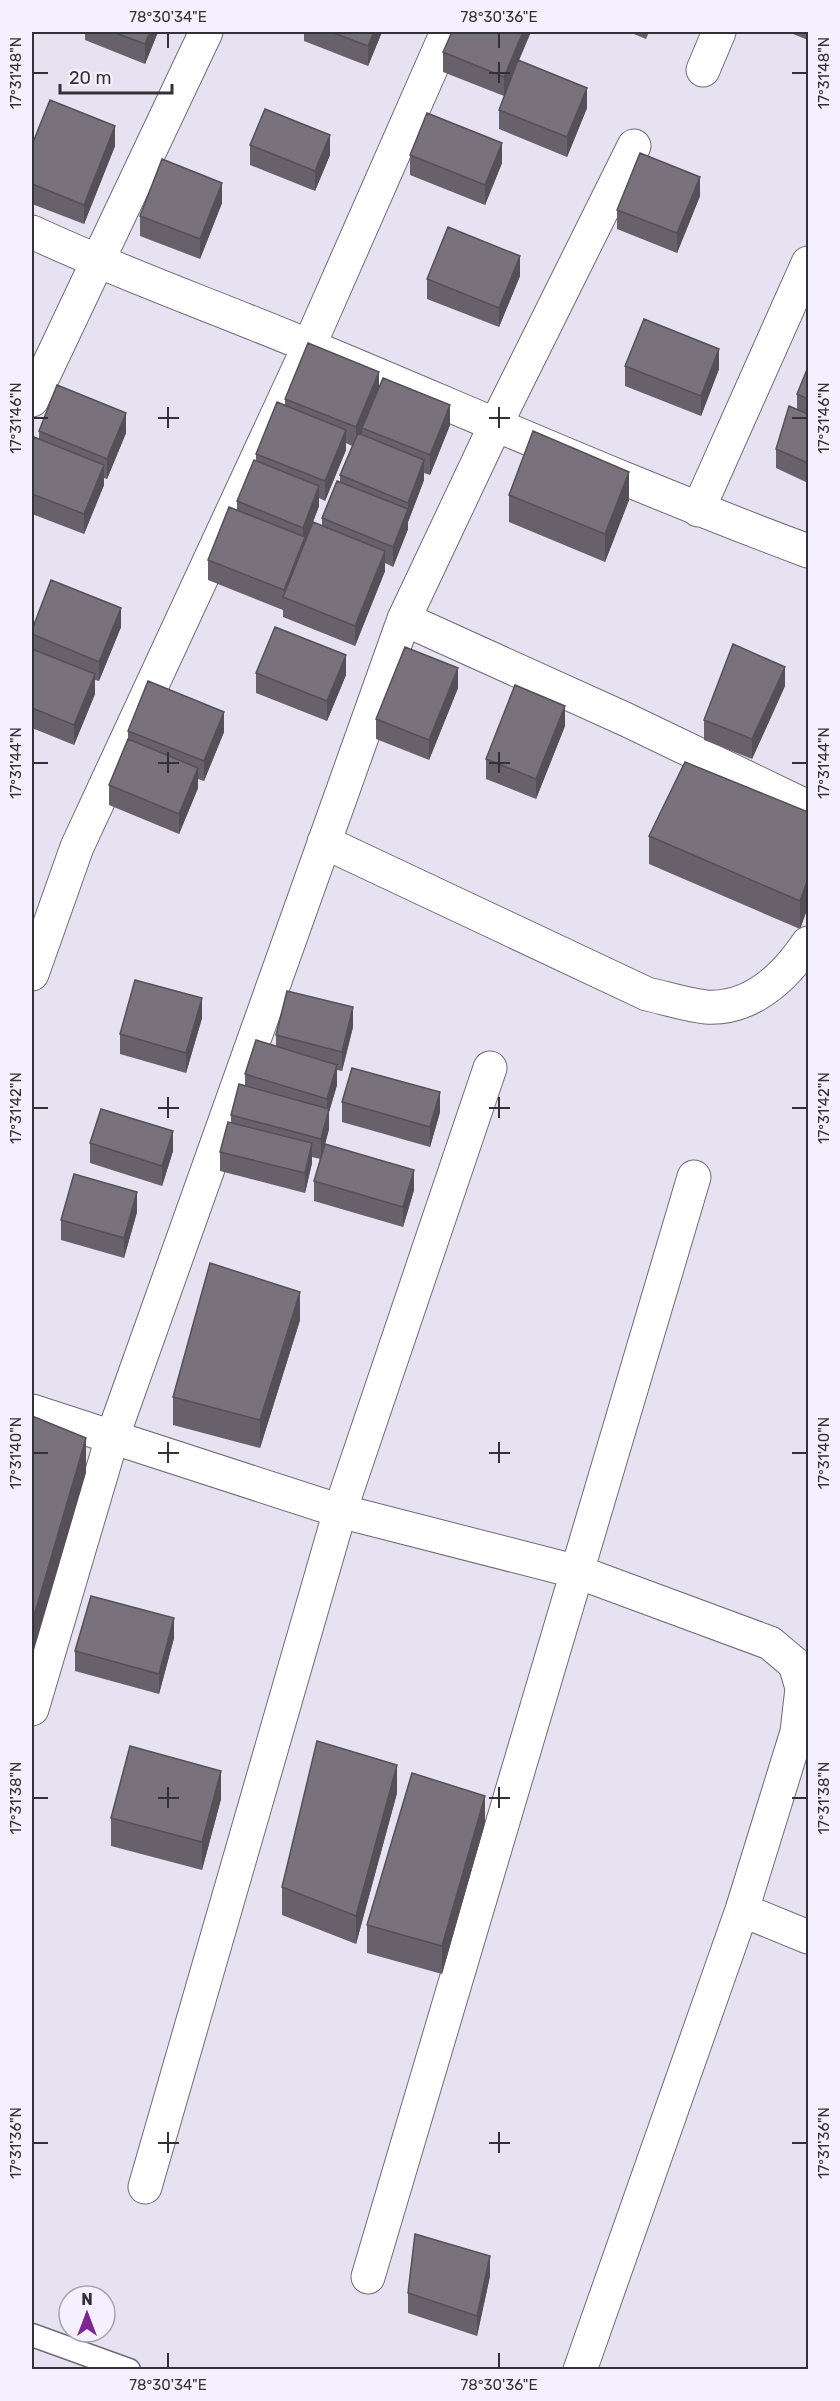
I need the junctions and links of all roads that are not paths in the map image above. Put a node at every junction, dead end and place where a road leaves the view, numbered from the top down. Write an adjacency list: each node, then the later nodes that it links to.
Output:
1 (206, 32): 7 (street)
2 (447, 32): 9 (street)
3 (719, 32): 4 (street)
4 (703, 70)
5 (634, 146): 11 (street)
6 (32, 232): 7 (street)
7 (96, 262): 9 (street); 10 (street)
8 (808, 262): 12 (street)
9 (309, 345): 11 (street); 18 (street)
10 (32, 400)
11 (495, 426): 12 (street); 14 (street)
12 (698, 510): 13 (street)
13 (808, 551)
14 (404, 619): 15 (street); 16 (street)
15 (808, 807)
16 (324, 842): 17 (street); 22 (street)
17 (808, 944)
18 (32, 974)
19 (490, 1068): 23 (street)
20 (694, 1177): 24 (street)
21 (32, 1411): 22 (street)
22 (112, 1438): 23 (street); 25 (street)
23 (340, 1511): 24 (street); 28 (street)
24 (578, 1572): 26 (street); 29 (street)
25 (32, 1709)
26 (742, 1910): 27 (street); 32 (street)
27 (808, 1937)
28 (145, 2187)
29 (368, 2277)
30 (32, 2335): 31 (lane)
31 (129, 2370)
32 (580, 2370)

